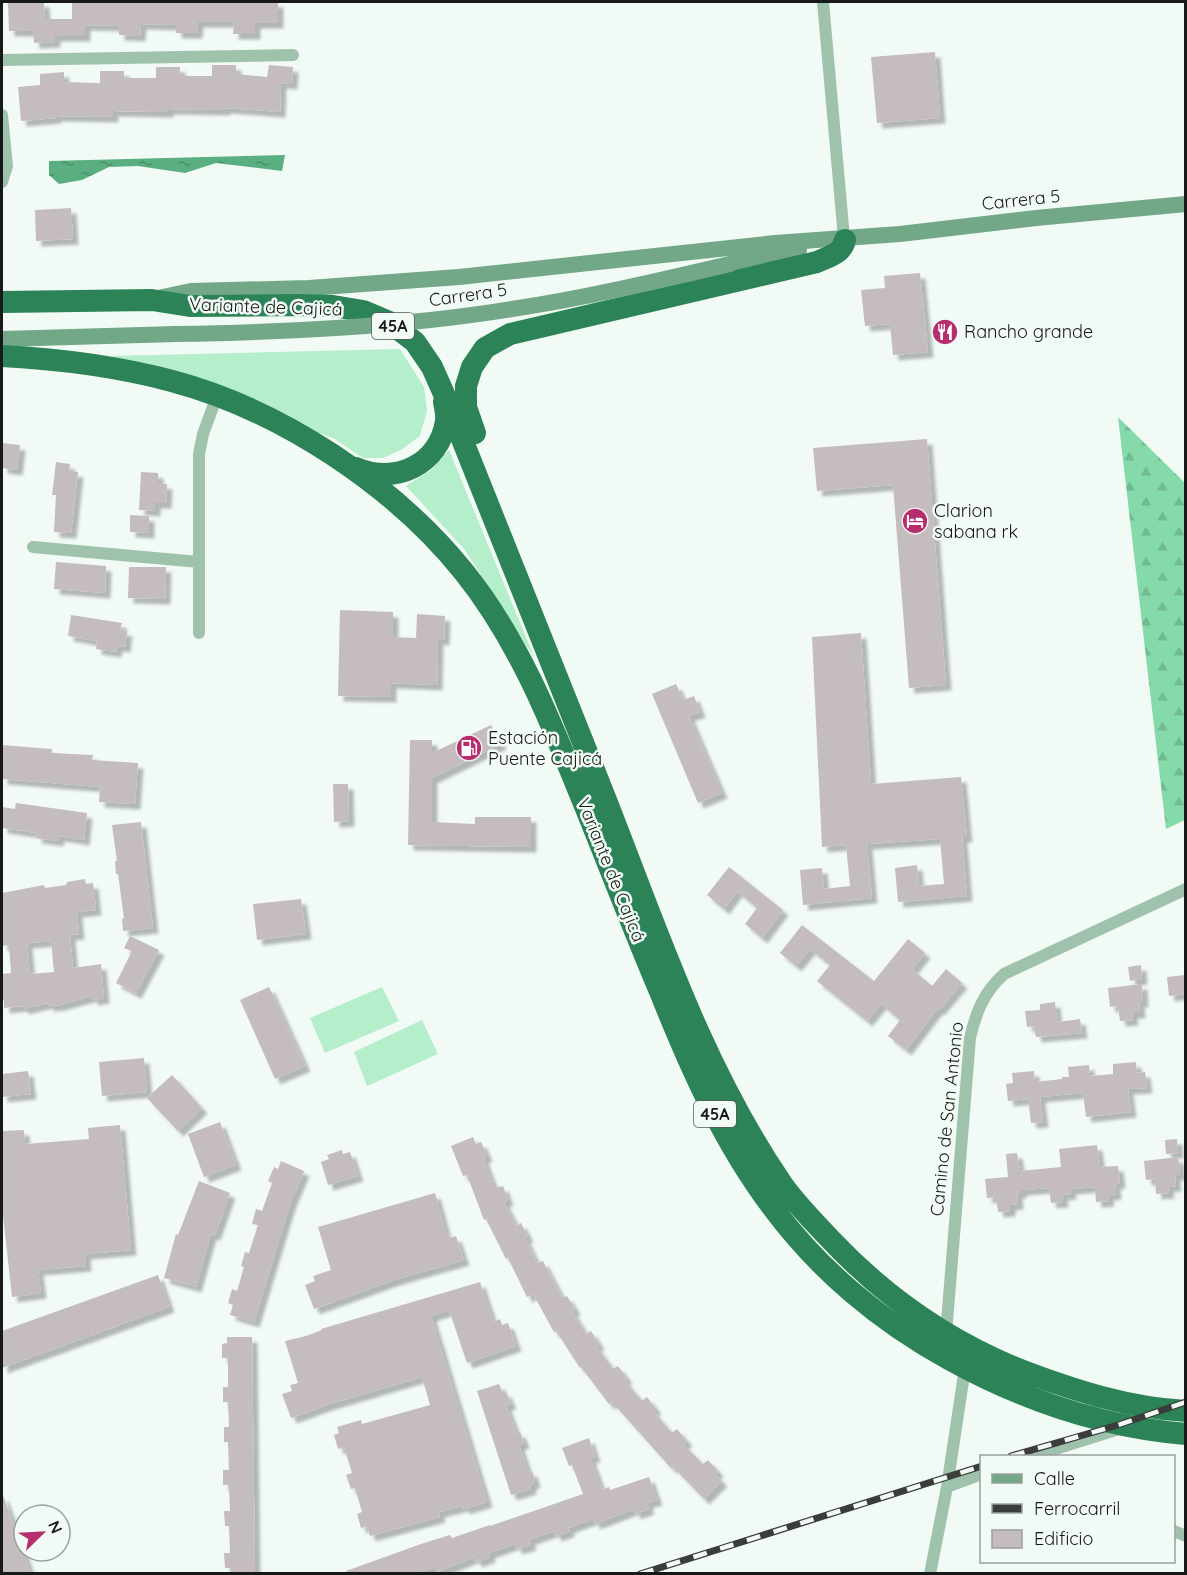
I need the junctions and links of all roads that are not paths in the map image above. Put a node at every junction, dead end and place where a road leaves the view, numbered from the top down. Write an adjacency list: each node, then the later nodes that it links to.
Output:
1 (823, 2): 7 (street)
2 (292, 55): 3 (street)
3 (2, 60)
4 (2, 115): 5 (street)
5 (2, 182)
6 (1185, 204): 7 (main road, Carrera 5 / 45A)
7 (850, 238): 8 (main road, Carrera 5 / 45A); 10 (main road, Carrera 5 / 45A, bridge); 15 (highway)
8 (152, 300): 9 (highway, 45A); 12 (highway, Variante de Cajicá / 45A)
9 (2, 302)
10 (2, 339)
11 (2, 356): 13 (highway, Variante de Cajicá / 45A)
12 (444, 394): 14 (highway); 15 (highway, Variante de Cajicá / 45A)
13 (216, 396): 14 (highway, Variante de Cajicá / 45A); 17 (street)
14 (347, 464): 21 (highway, Variante de Cajicá / 45A)
15 (503, 542): 20 (highway, Variante de Cajicá / 45A)
16 (33, 547): 17 (street)
17 (199, 562): 18 (street)
18 (199, 633)
19 (1185, 889): 20 (street, Camino de San Antonio)
20 (946, 1334): 22 (highway, Variante de Cajicá / 45A)
21 (965, 1368): 23 (highway, Variante de Cajicá / 45A); 27 (street)
22 (1185, 1411)
23 (1129, 1426): 24 (highway, Variante de Cajicá / 45A); 25 (street)
24 (1185, 1434)
25 (1036, 1455)
26 (980, 1474): 27 (street)
27 (946, 1487): 28 (street)
28 (930, 1574)

